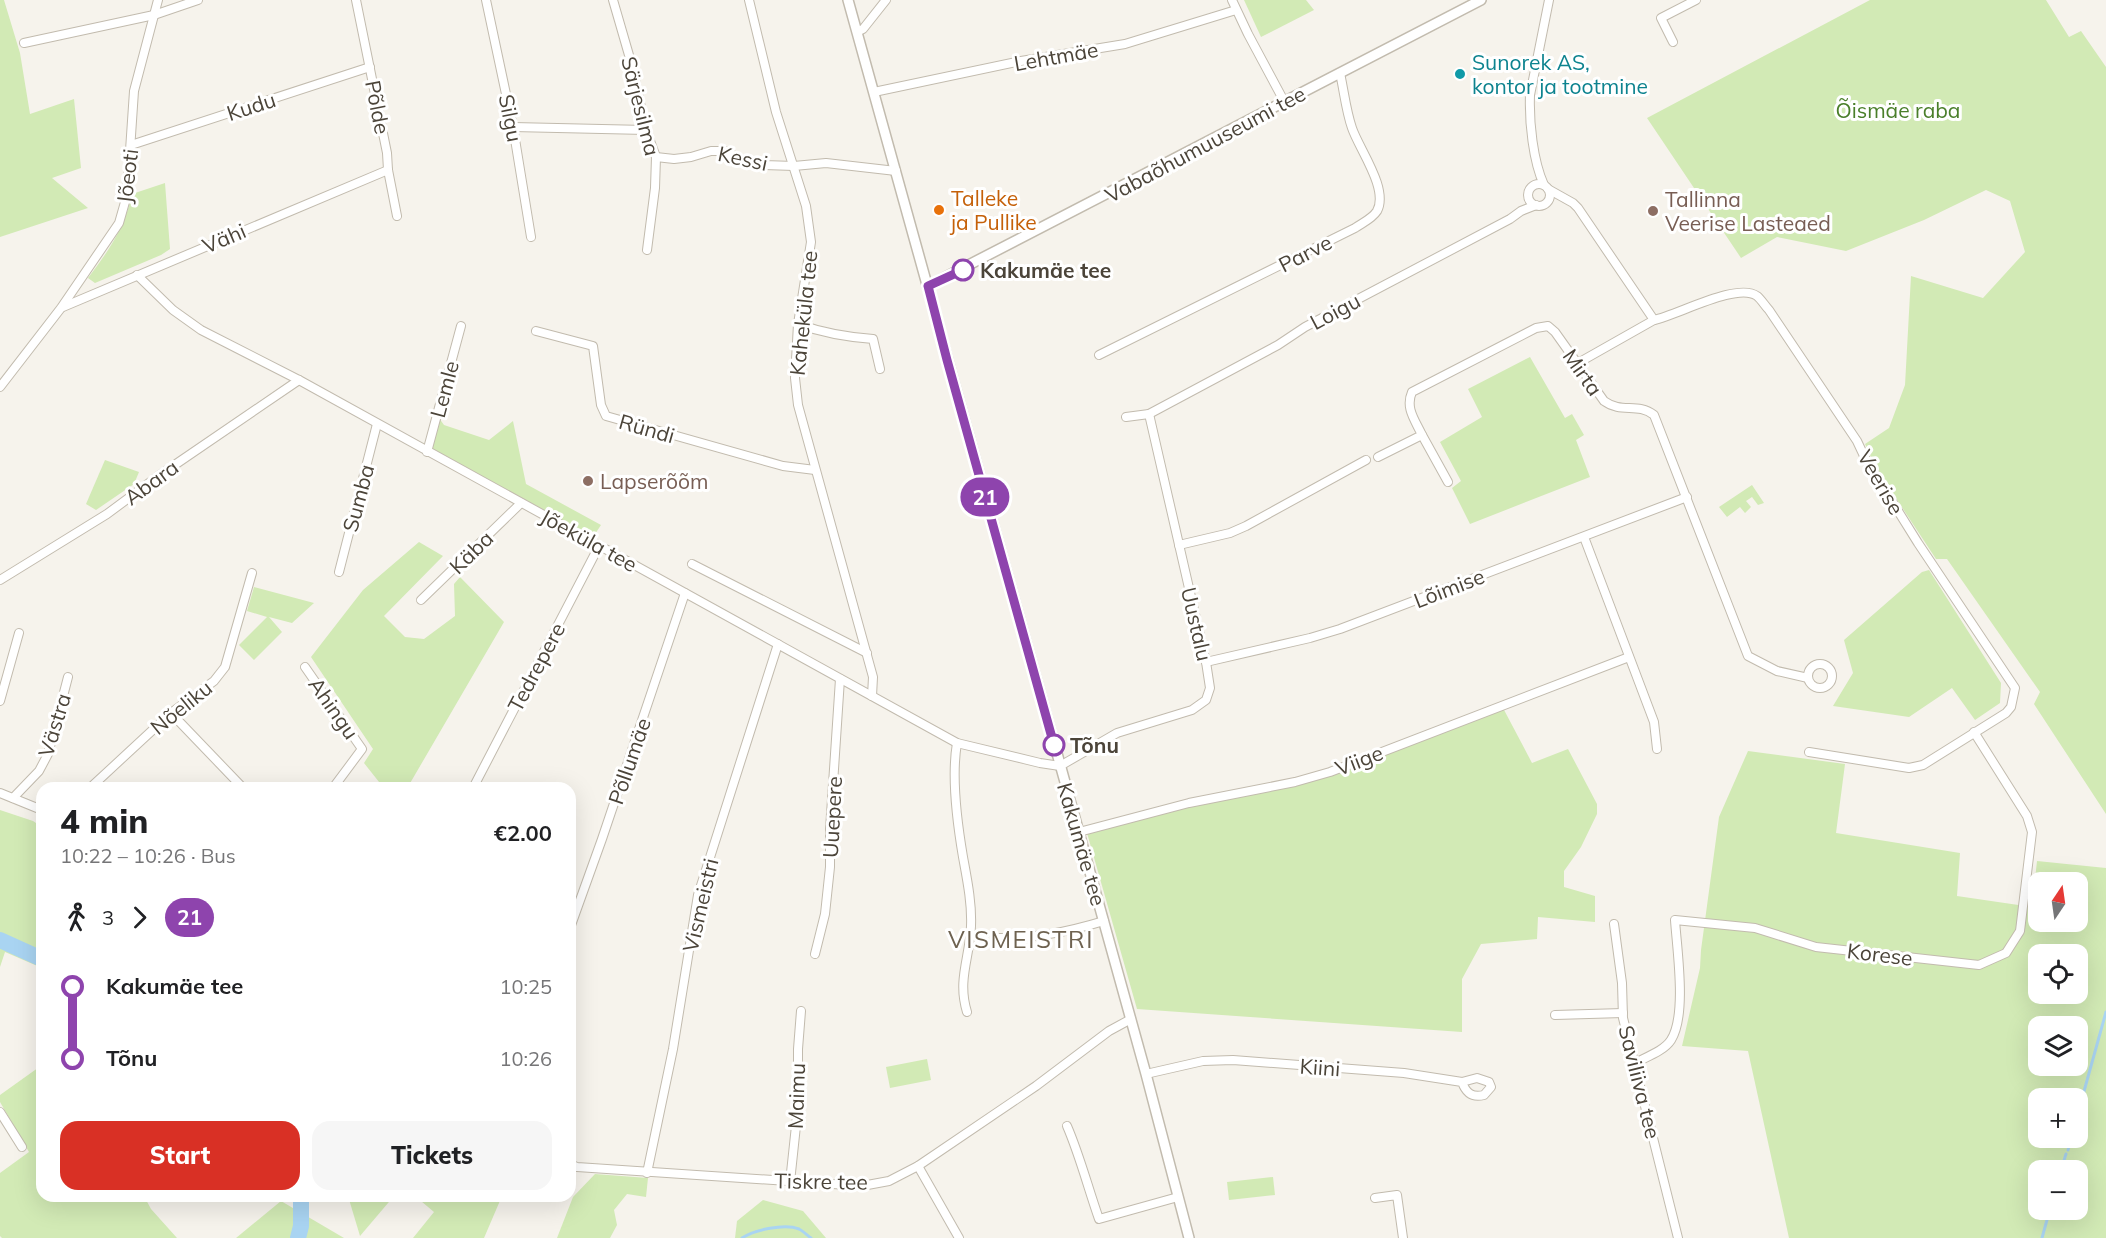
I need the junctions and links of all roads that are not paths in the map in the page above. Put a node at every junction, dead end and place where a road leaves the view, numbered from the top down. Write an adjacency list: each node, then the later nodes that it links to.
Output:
1 (158, 0): 14 (street, Jõeoti)
2 (198, 0): 14 (street)
3 (356, 0): 18 (street, Põlde)
4 (486, 0): 22 (street, Silgu)
5 (613, 0): 23 (street, Särjesilma)
6 (749, 0): 26 (street, Kaheküla tee)
7 (848, 0): 15 (street, Kakumäe tee)
8 (886, 0): 15 (street)
9 (1232, 0): 13 (street)
10 (1481, 0): 19 (street, Vabaõhumuuseumi tee)
11 (1549, 0): 29 (street)
12 (1696, 0): 16 (street)
13 (1236, 10): 20 (street, Lehtmäe); 21 (street)
14 (154, 15): 17 (street); 24 (street, Jõeoti)
15 (857, 32): 20 (street, Kakumäe tee)
16 (1673, 42)
17 (24, 44)
18 (370, 67): 24 (street, Kudu); 27 (street, Põlde)
19 (1340, 73): 21 (street, Vabaõhumuuseumi tee); 47 (street, Parve)
20 (874, 92): 28 (street, Kakumäe tee)
21 (1285, 103): 41 (street, Vabaõhumuuseumi tee)
22 (513, 127): 23 (street); 38 (street, Silgu)
23 (646, 130): 25 (street, Särjesilma)
24 (131, 145): 42 (street, Jõeoti)
25 (656, 157): 26 (street, Kessi); 39 (street, Särjesilma)
26 (794, 166): 28 (street, Kessi); 44 (street, Kaheküla tee)
27 (388, 170): 37 (street, Põlde); 40 (street, Vähi)
28 (896, 171): 41 (street, Kakumäe tee)
29 (1537, 171): 30 (street); 31 (street)
30 (1546, 187): 31 (street); 33 (street); 34 (street)
31 (1531, 188): 32 (street)
32 (1528, 198): 35 (street); 36 (street)
33 (1564, 198): 34 (street); 43 (street)
34 (1547, 202): 35 (street)
35 (1536, 205): 36 (street, Loigu)
36 (1521, 211): 52 (street, Loigu)
37 (397, 216)
38 (531, 237)
39 (647, 250)
40 (137, 275): 42 (street, Vähi); 50 (street, Jõeküla tee)
41 (928, 286): 88 (street, Kakumäe tee)
42 (61, 308): 51 (street, Jõeoti)
43 (1654, 321): 48 (street); 84 (street, Veerise)
44 (798, 324): 49 (street); 59 (street, Kaheküla tee)
45 (461, 326): 56 (street, Lemle)
46 (536, 332): 59 (street, Ründi)
47 (1099, 355)
48 (1578, 363): 55 (street, Mirta); 61 (street, Mirta)
49 (880, 369)
50 (299, 380): 54 (street, Jõeküla tee); 69 (street, Abara)
51 (0, 387)
52 (1149, 414): 53 (street); 64 (street, Uustalu)
53 (1126, 417)
54 (377, 424): 56 (street, Jõeküla tee); 67 (street, Sumba)
55 (1422, 435): 57 (street); 60 (street)
56 (427, 452): 62 (street, Jõeküla tee)
57 (1378, 457)
58 (1366, 460): 64 (street)
59 (815, 470): 74 (street, Kaheküla tee)
60 (1448, 482)
61 (1687, 497): 63 (street, Lõimise); 80 (street, Mirta)
62 (521, 503): 65 (street, Jõeküla tee); 71 (street, Käba)
63 (1584, 537): 75 (street); 76 (street, Lõimise)
64 (1179, 545): 76 (street, Uustalu)
65 (599, 546): 70 (street, Jõeküla tee); 92 (street, Tedrepere)
66 (692, 564): 74 (street)
67 (339, 572)
68 (252, 573): 83 (street, Nõeliku)
69 (0, 580)
70 (685, 593): 73 (street, Jõeküla tee); 97 (street, Põllumäe)
71 (421, 600)
72 (19, 633): 82 (street)
73 (778, 644): 79 (street, Jõeküla tee); 115 (street, Vismeistri)
74 (867, 653): 81 (street, Kaheküla tee)
75 (1629, 657): 86 (street); 96 (street, Viige)
76 (1206, 662): 88 (street, Uustalu)
77 (305, 667): 91 (street, Ahingu)
78 (68, 677): 94 (street, Västra)
79 (840, 678): 81 (street, Jõeküla tee); 101 (street, Uuepere)
80 (1808, 678)
81 (872, 696): 85 (street, Jõeküla tee)
82 (0, 701)
83 (171, 713): 89 (street, Nõeliku); 90 (street)
84 (1974, 732): 87 (street, Veerise); 107 (street, Korese)
85 (957, 743): 88 (street, Jõeküla tee); 103 (street)
86 (1657, 749)
87 (1809, 752)
88 (1060, 766): 96 (street, Kakumäe tee)
89 (96, 782)
90 (237, 782)
91 (338, 782)
92 (476, 782)
93 (0, 794): 94 (street)
94 (13, 798): 95 (street)
95 (36, 808)
96 (1079, 832): 98 (street, Kakumäe tee)
97 (576, 911)
98 (1104, 921): 100 (street); 106 (street, Kakumäe tee)
99 (1614, 924): 104 (street, Saviliiva tee)
100 (999, 938)
101 (815, 954)
102 (801, 1011): 116 (street, Maimu)
103 (967, 1012)
104 (1623, 1013): 105 (street); 107 (street, Saviliiva tee)
105 (1555, 1015)
106 (1131, 1019): 108 (street, Kakumäe tee); 113 (street, Tiskre tee)
107 (1635, 1063): 122 (street, Saviliiva tee)
108 (1146, 1074): 109 (street, Kiini); 117 (street, Kakumäe tee)
109 (1462, 1082): 109 (street, Kiini)
110 (0, 1112): 112 (street)
111 (1067, 1126): 117 (street)
112 (22, 1148)
113 (918, 1166): 116 (street, Tiskre tee); 119 (street)
114 (576, 1167): 115 (street, Tiskre tee)
115 (647, 1173): 116 (street, Tiskre tee)
116 (790, 1182)
117 (1178, 1197): 120 (street, Kakumäe tee)
118 (1375, 1198): 121 (street)
119 (959, 1238)
120 (1189, 1238)
121 (1402, 1238)
122 (1678, 1238)

